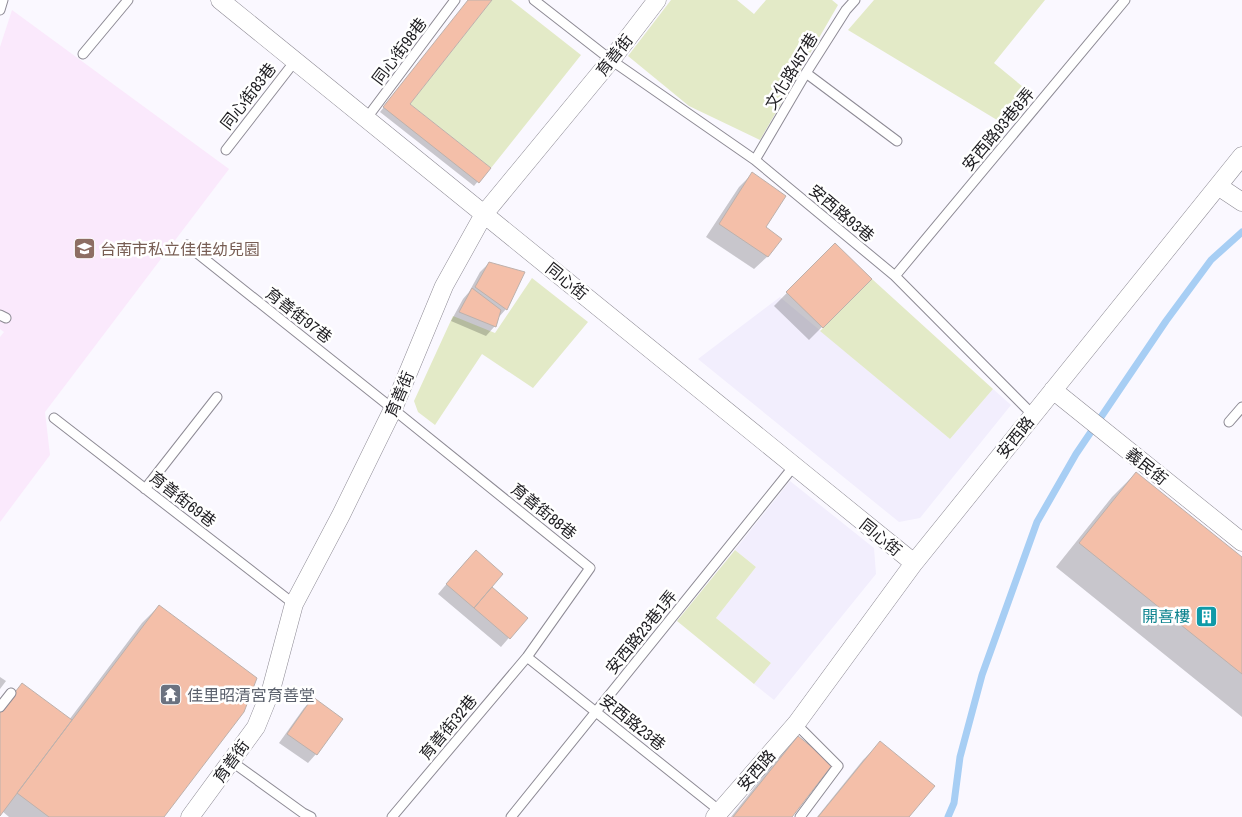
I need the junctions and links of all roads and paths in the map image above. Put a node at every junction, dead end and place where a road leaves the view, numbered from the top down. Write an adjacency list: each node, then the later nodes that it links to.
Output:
1 (3, 0): 9 (lane)
2 (128, 0): 10 (lane)
3 (220, 0): 12 (street, 同心街)
4 (455, 0): 14 (lane, 同心街98巷)
5 (534, 0): 11 (lane, 安西路93巷)
6 (657, 0): 11 (street, 育善街)
7 (855, 0): 13 (lane, 文化路457巷)
8 (1124, 0): 23 (lane, 安西路93巷8弄)
9 (0, 10)
10 (83, 54)
11 (611, 60): 18 (lane, 安西路93巷); 21 (street, 育善街)
12 (295, 61): 14 (street, 同心街); 16 (lane, 同心街83巷)
13 (806, 74): 15 (lane); 18 (lane, 文化路457巷)
14 (366, 119): 21 (street, 同心街)
15 (897, 140)
16 (226, 150)
17 (1242, 156): 19 (street, 安西路)
18 (755, 160): 23 (lane, 安西路93巷)
19 (1218, 186): 20 (street); 24 (street, 安西路)
20 (1242, 202)
21 (484, 214): 27 (street, 育善街); 31 (street, 同心街)
22 (187, 245): 27 (lane, 育善街97巷)
23 (894, 276): 28 (lane, 安西路93巷)
24 (1053, 390): 28 (street, 安西路); 33 (street, 義民街)
25 (217, 397): 32 (lane)
26 (1242, 407): 30 (lane)
27 (393, 409): 35 (street, 育善街); 36 (lane, 育善街88巷)
28 (1033, 415): 34 (street, 安西路)
29 (54, 418): 32 (lane, 育善街69巷)
30 (1229, 422)
31 (794, 466): 34 (street, 同心街); 39 (lane, 安西路23巷1弄)
32 (145, 489): 35 (lane, 育善街69巷)
33 (1242, 542)
34 (914, 563): 40 (street, 安西路)
35 (294, 604): 41 (street, 育善街)
36 (527, 657): 39 (lane, 安西路23巷); 45 (lane, 育善街32巷)
37 (11, 693): 38 (lane)
38 (0, 707)
39 (596, 712): 42 (lane, 安西路23巷); 46 (lane, 安西路23巷1弄)
40 (796, 724): 42 (street, 安西路); 47 (lane)
41 (231, 761): 43 (street, 育善街); 44 (lane)
42 (718, 814)
43 (190, 817)
44 (311, 817)
45 (392, 817)
46 (510, 817)
47 (800, 817)

